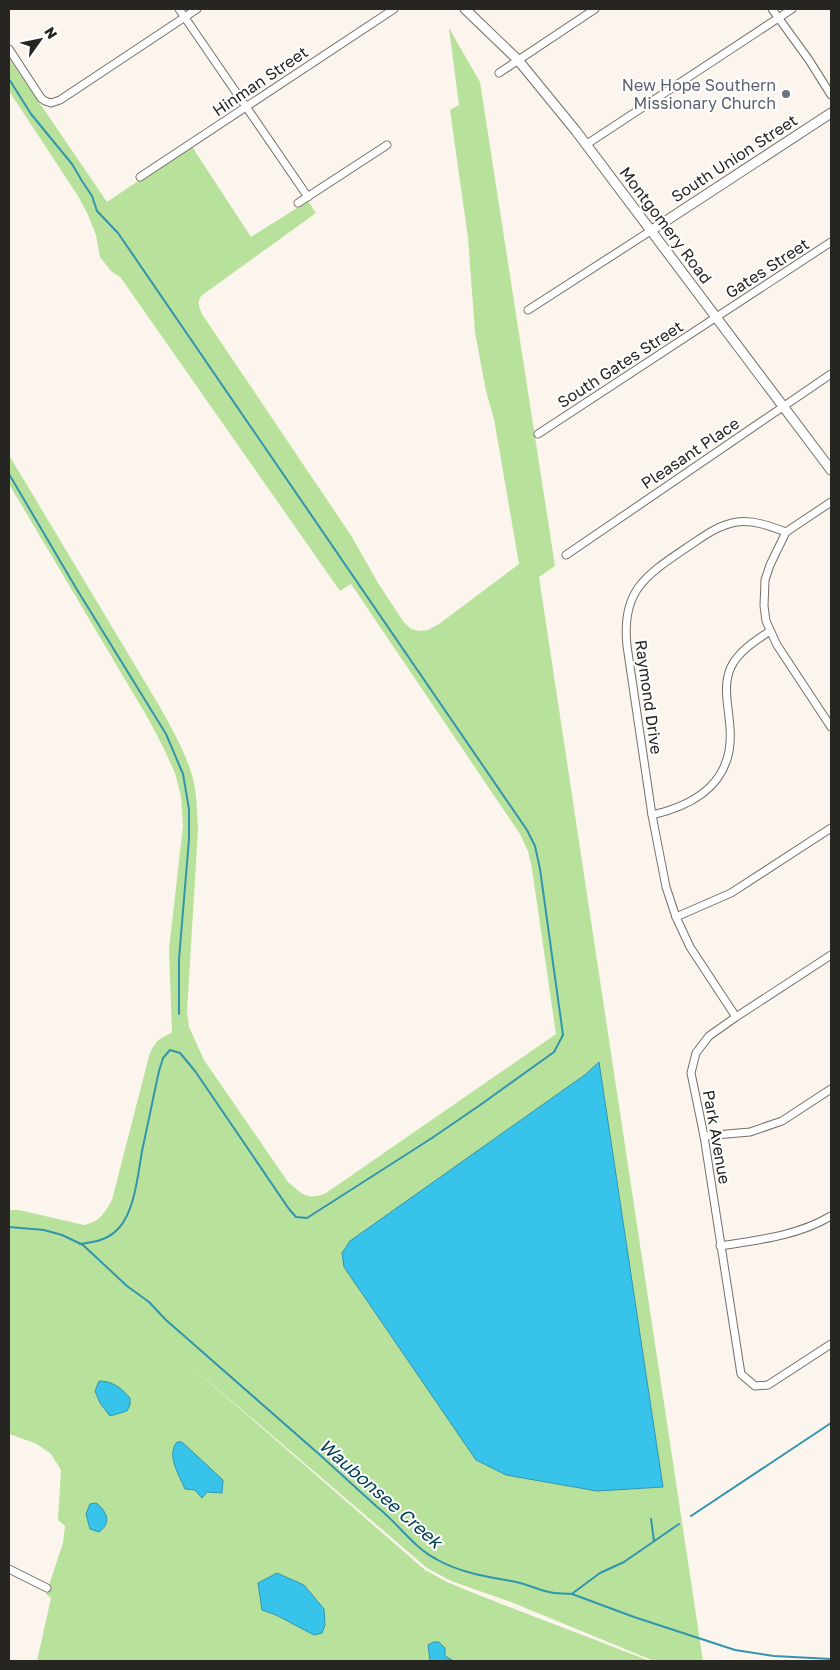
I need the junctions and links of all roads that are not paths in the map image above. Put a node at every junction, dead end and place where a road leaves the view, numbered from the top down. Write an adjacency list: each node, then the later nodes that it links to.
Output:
1 (178, 9): 8 (street)
2 (197, 9): 8 (street)
3 (394, 9): 14 (street, Hinman Street)
4 (465, 9): 11 (street, Montgomery Road)
5 (595, 9): 11 (street)
6 (772, 9): 9 (street)
7 (792, 9): 9 (street)
8 (184, 17): 10 (street); 14 (street)
9 (778, 18): 13 (street); 16 (street)
10 (9, 50)
11 (518, 60): 12 (street); 16 (street, Montgomery Road)
12 (499, 72)
13 (831, 95)
14 (246, 107): 18 (street, Hinman Street); 19 (street)
15 (831, 113): 21 (street, South Union Street)
16 (587, 144): 21 (street, Montgomery Road)
17 (387, 145): 19 (street)
18 (140, 177)
19 (308, 197): 20 (street)
20 (298, 203)
21 (652, 230): 23 (street, South Union Street); 24 (street, Montgomery Road)
22 (831, 242): 24 (street, Gates Street)
23 (528, 310)
24 (717, 317): 26 (street, Montgomery Road); 27 (street, South Gates Street)
25 (831, 374): 26 (street, Pleasant Place)
26 (784, 405): 28 (street, Montgomery Road); 31 (street, Pleasant Place)
27 (538, 434)
28 (831, 470)
29 (831, 502): 30 (street)
30 (786, 532): 32 (street); 34 (street, Raymond Drive)
31 (566, 554)
32 (770, 631): 33 (street); 34 (street)
33 (831, 727)
34 (652, 815): 36 (street, Raymond Drive)
35 (831, 828): 36 (street)
36 (676, 917): 38 (street, Raymond Drive)
37 (831, 956): 38 (street, Park Avenue)
38 (736, 1018): 40 (street, Park Avenue)
39 (831, 1089): 40 (street)
40 (704, 1136): 42 (street, Park Avenue)
41 (831, 1216): 42 (street)
42 (720, 1246): 43 (street, Park Avenue)
43 (831, 1344)
44 (9, 1569): 45 (street)
45 (47, 1588)

